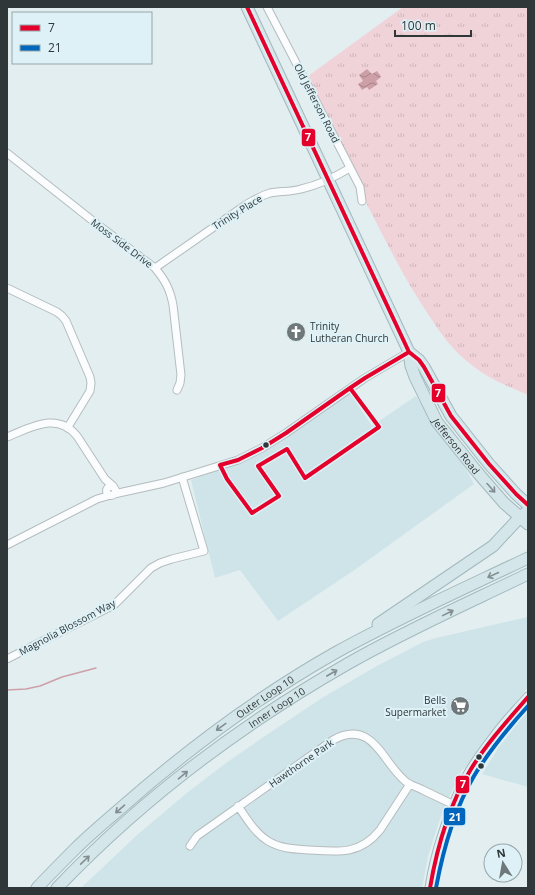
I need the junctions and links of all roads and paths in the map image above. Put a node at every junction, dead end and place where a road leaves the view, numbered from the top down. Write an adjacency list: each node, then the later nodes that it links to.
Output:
1 (247, 7): 5 (highway, Jefferson Road)
2 (267, 7): 4 (street, Old Jefferson Road)
3 (7, 153): 7 (street, Moss Side Drive)
4 (350, 168): 5 (street, Trinity Place); 6 (street, Old Jefferson Road)
5 (328, 180): 7 (street, Trinity Place); 9 (highway, Jefferson Road)
6 (362, 201)
7 (155, 268): 10 (street, Moss Side Drive)
8 (7, 288): 11 (street)
9 (409, 352): 13 (street); 15 (highway, Jefferson Road); 16 (highway, Jefferson Road, one-way to 16)
10 (177, 390)
11 (68, 427): 12 (street); 14 (street)
12 (7, 438)
13 (182, 477): 14 (street); 21 (street, Magnolia Blossom Way)
14 (111, 491): 17 (street)
15 (528, 505)
16 (525, 517): 20 (highway)
17 (7, 545)
18 (528, 558): 20 (highway, Outer Loop 10, one-way to 20)
19 (528, 574): 28 (highway, Inner Loop 10, one-way to 19)
20 (336, 653): 27 (highway, Outer Loop 10, one-way to 27)
21 (7, 659)
22 (528, 697): 24 (main road)
23 (410, 784): 24 (street, Hawthorne Park); 25 (street, Hawthorne Park); 25 (street)
24 (454, 805): 29 (main road)
25 (238, 806): 26 (street, Hawthorne Park)
26 (190, 846)
27 (37, 888)
28 (57, 888)
29 (430, 888)

